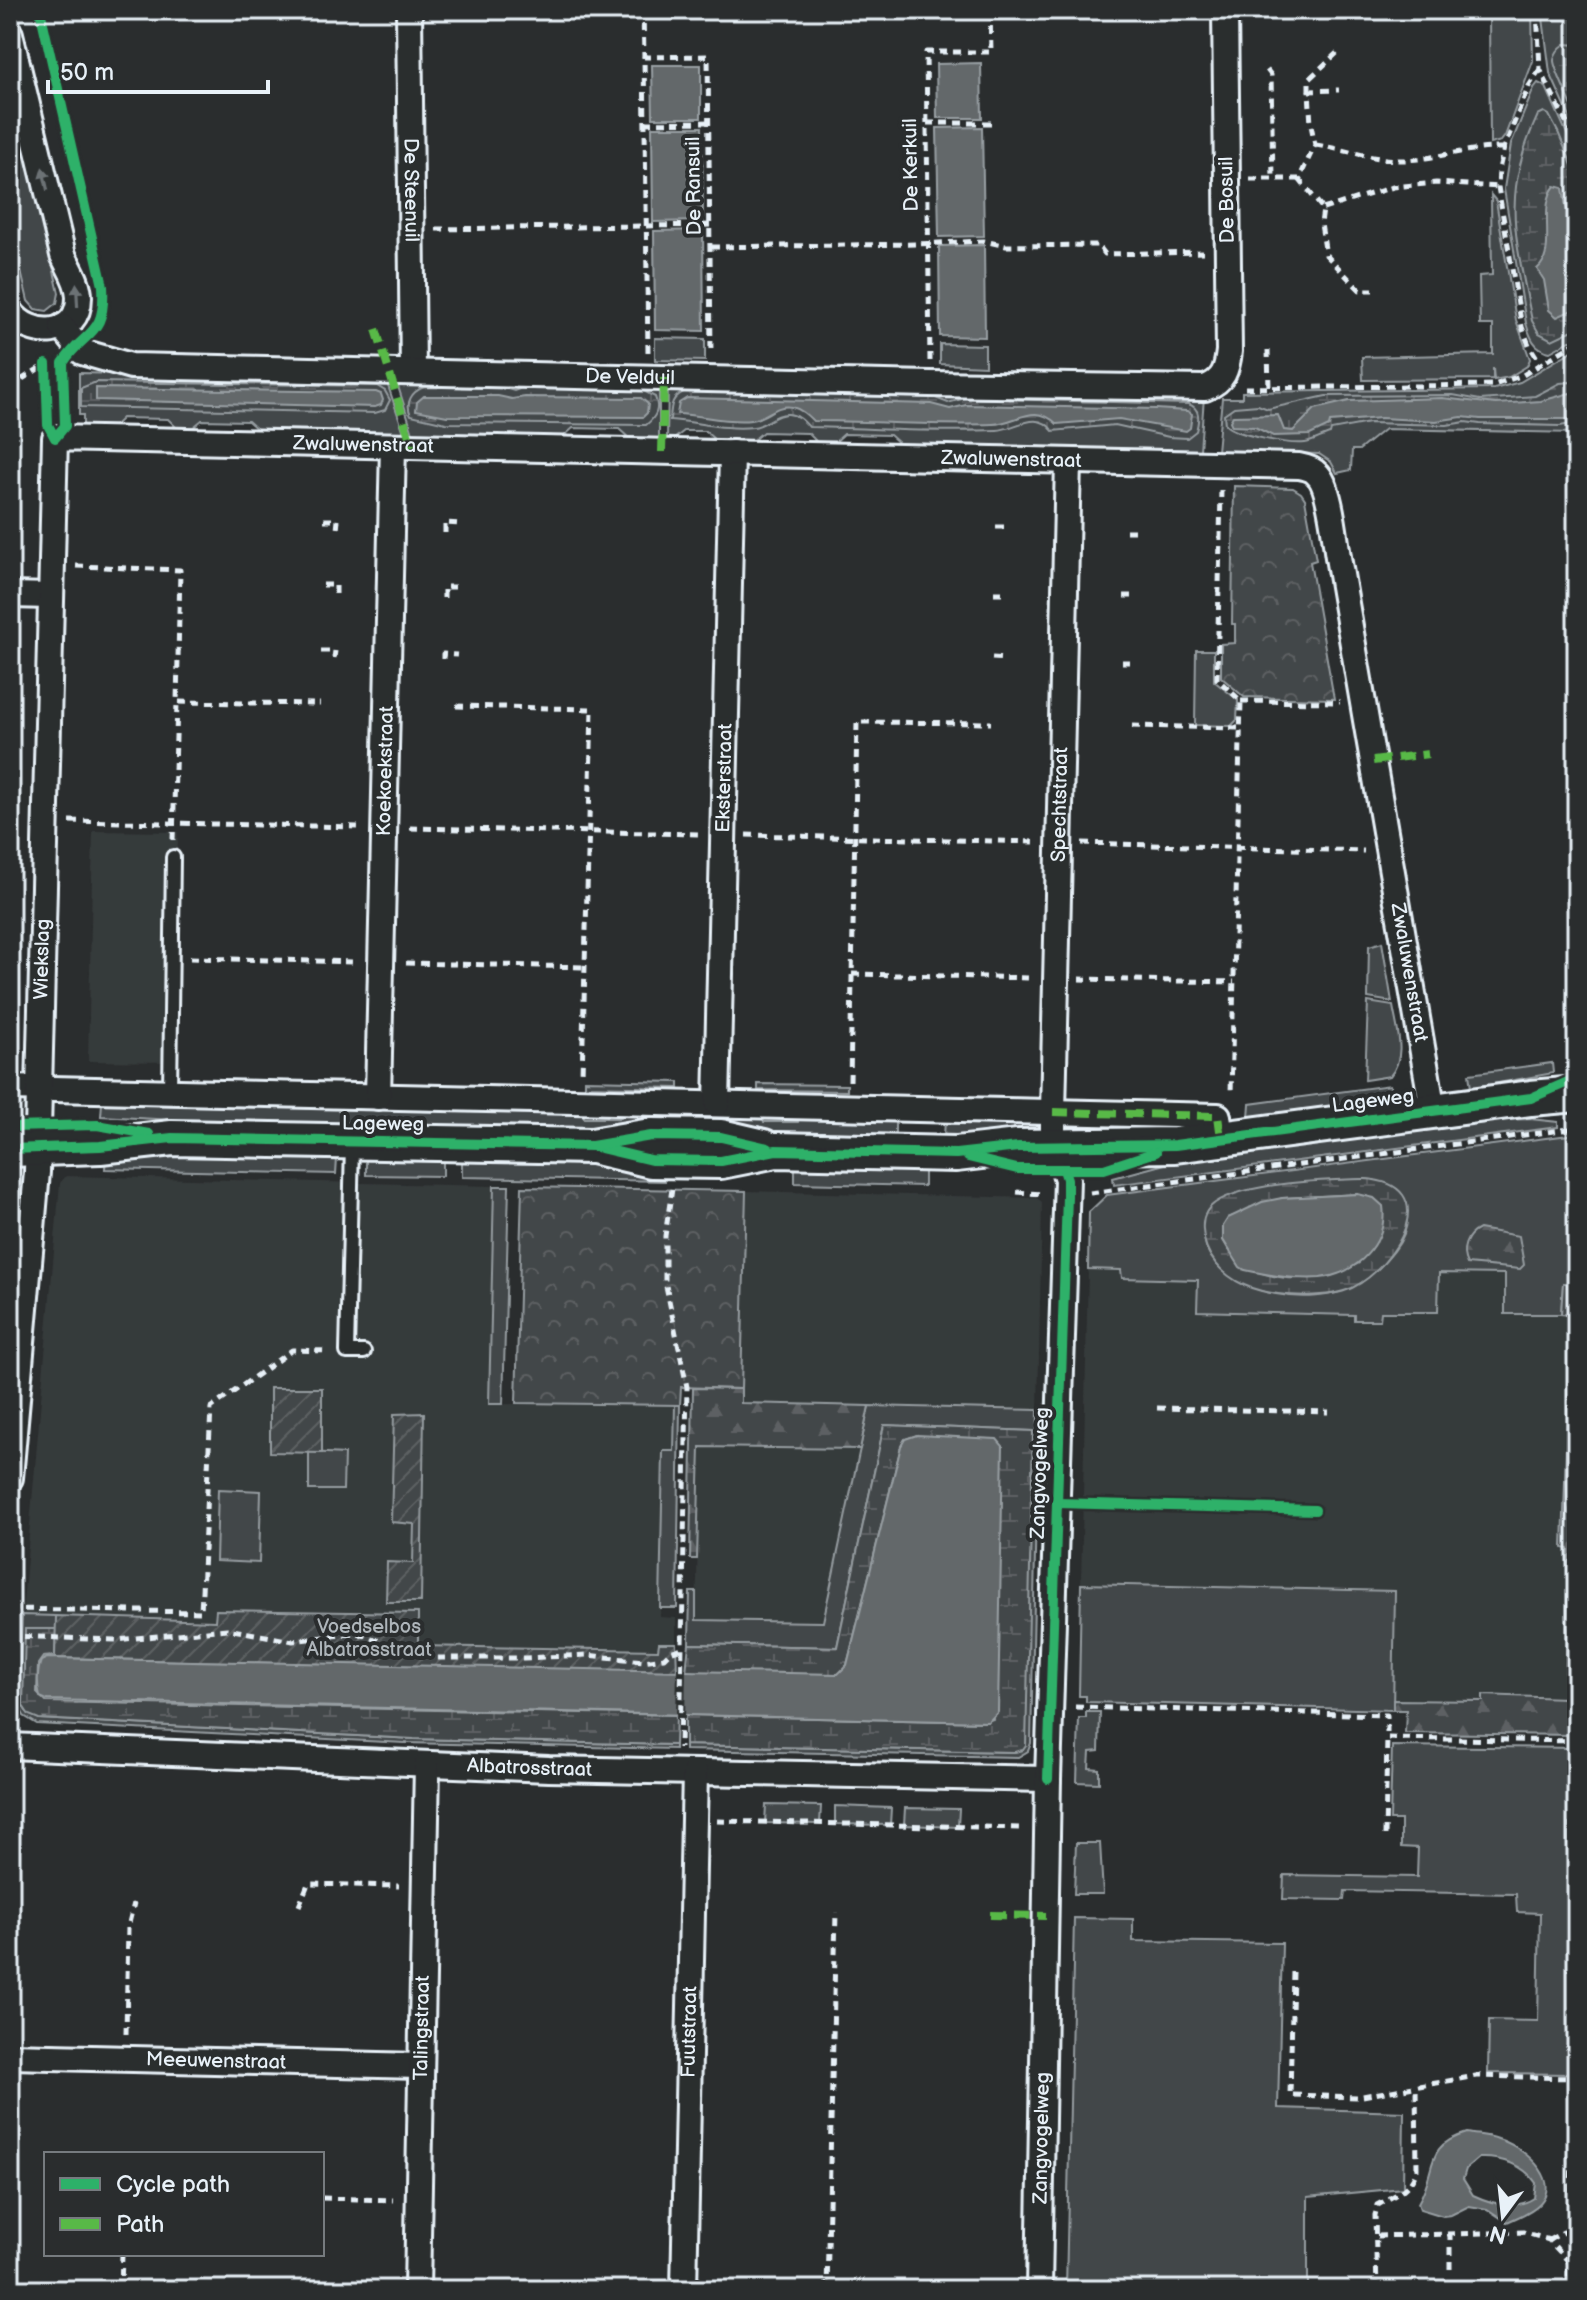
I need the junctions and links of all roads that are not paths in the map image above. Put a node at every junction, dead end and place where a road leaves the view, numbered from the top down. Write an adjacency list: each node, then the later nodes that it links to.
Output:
1 (409, 10): 6 (street, De Steenuil)
2 (1225, 10): 7 (street, De Bosuil)
3 (10, 34): 5 (street, one-way to 3)
4 (10, 311): 5 (street)
5 (62, 327): 6 (street, De Velduil)
6 (413, 372): 7 (street, De Velduil)
7 (1217, 382)
8 (55, 438): 9 (street, Zwaluwenstraat); 13 (street, Wiekslag)
9 (393, 446): 10 (street, Zwaluwenstraat); 19 (street, Koekoekstraat)
10 (732, 453): 11 (street, Zwaluwenstraat); 20 (street, Eksterstraat)
11 (1068, 461): 21 (street, Zwaluwenstraat); 22 (street, Spechtstraat)
12 (10, 595): 13 (street)
13 (51, 596): 16 (street, Wiekslag)
14 (173, 857): 17 (lane)
15 (10, 1088): 16 (street, Lageweg)
16 (40, 1089): 17 (street, Lageweg); 23 (street, Wiekslag)
17 (170, 1092): 19 (street, Lageweg)
18 (1577, 1094): 21 (street, Lageweg)
19 (378, 1097): 20 (street, Lageweg)
20 (717, 1104): 22 (street, Lageweg)
21 (1433, 1111): 24 (street, Lageweg)
22 (1053, 1112): 24 (street, Lageweg); 26 (street, Spechtstraat)
23 (24, 1137): 25 (street, Lageweg); 28 (street, Wiekslag)
24 (1221, 1138): 26 (street, Lageweg)
25 (352, 1142): 26 (street, Lageweg); 27 (lane)
26 (1062, 1171): 32 (street, Zangvogelweg)
27 (364, 1352)
28 (10, 1478)
29 (10, 1746): 30 (street, Albatrosstraat)
30 (427, 1765): 31 (street, Albatrosstraat); 34 (street, Talingstraat)
31 (695, 1772): 32 (street, Albatrosstraat); 36 (street, Fuutstraat)
32 (1048, 1779): 37 (street, Zangvogelweg)
33 (10, 2056): 34 (street, Meeuwenstraat)
34 (420, 2066): 35 (street, Talingstraat)
35 (417, 2290)
36 (684, 2290)
37 (1039, 2290)

